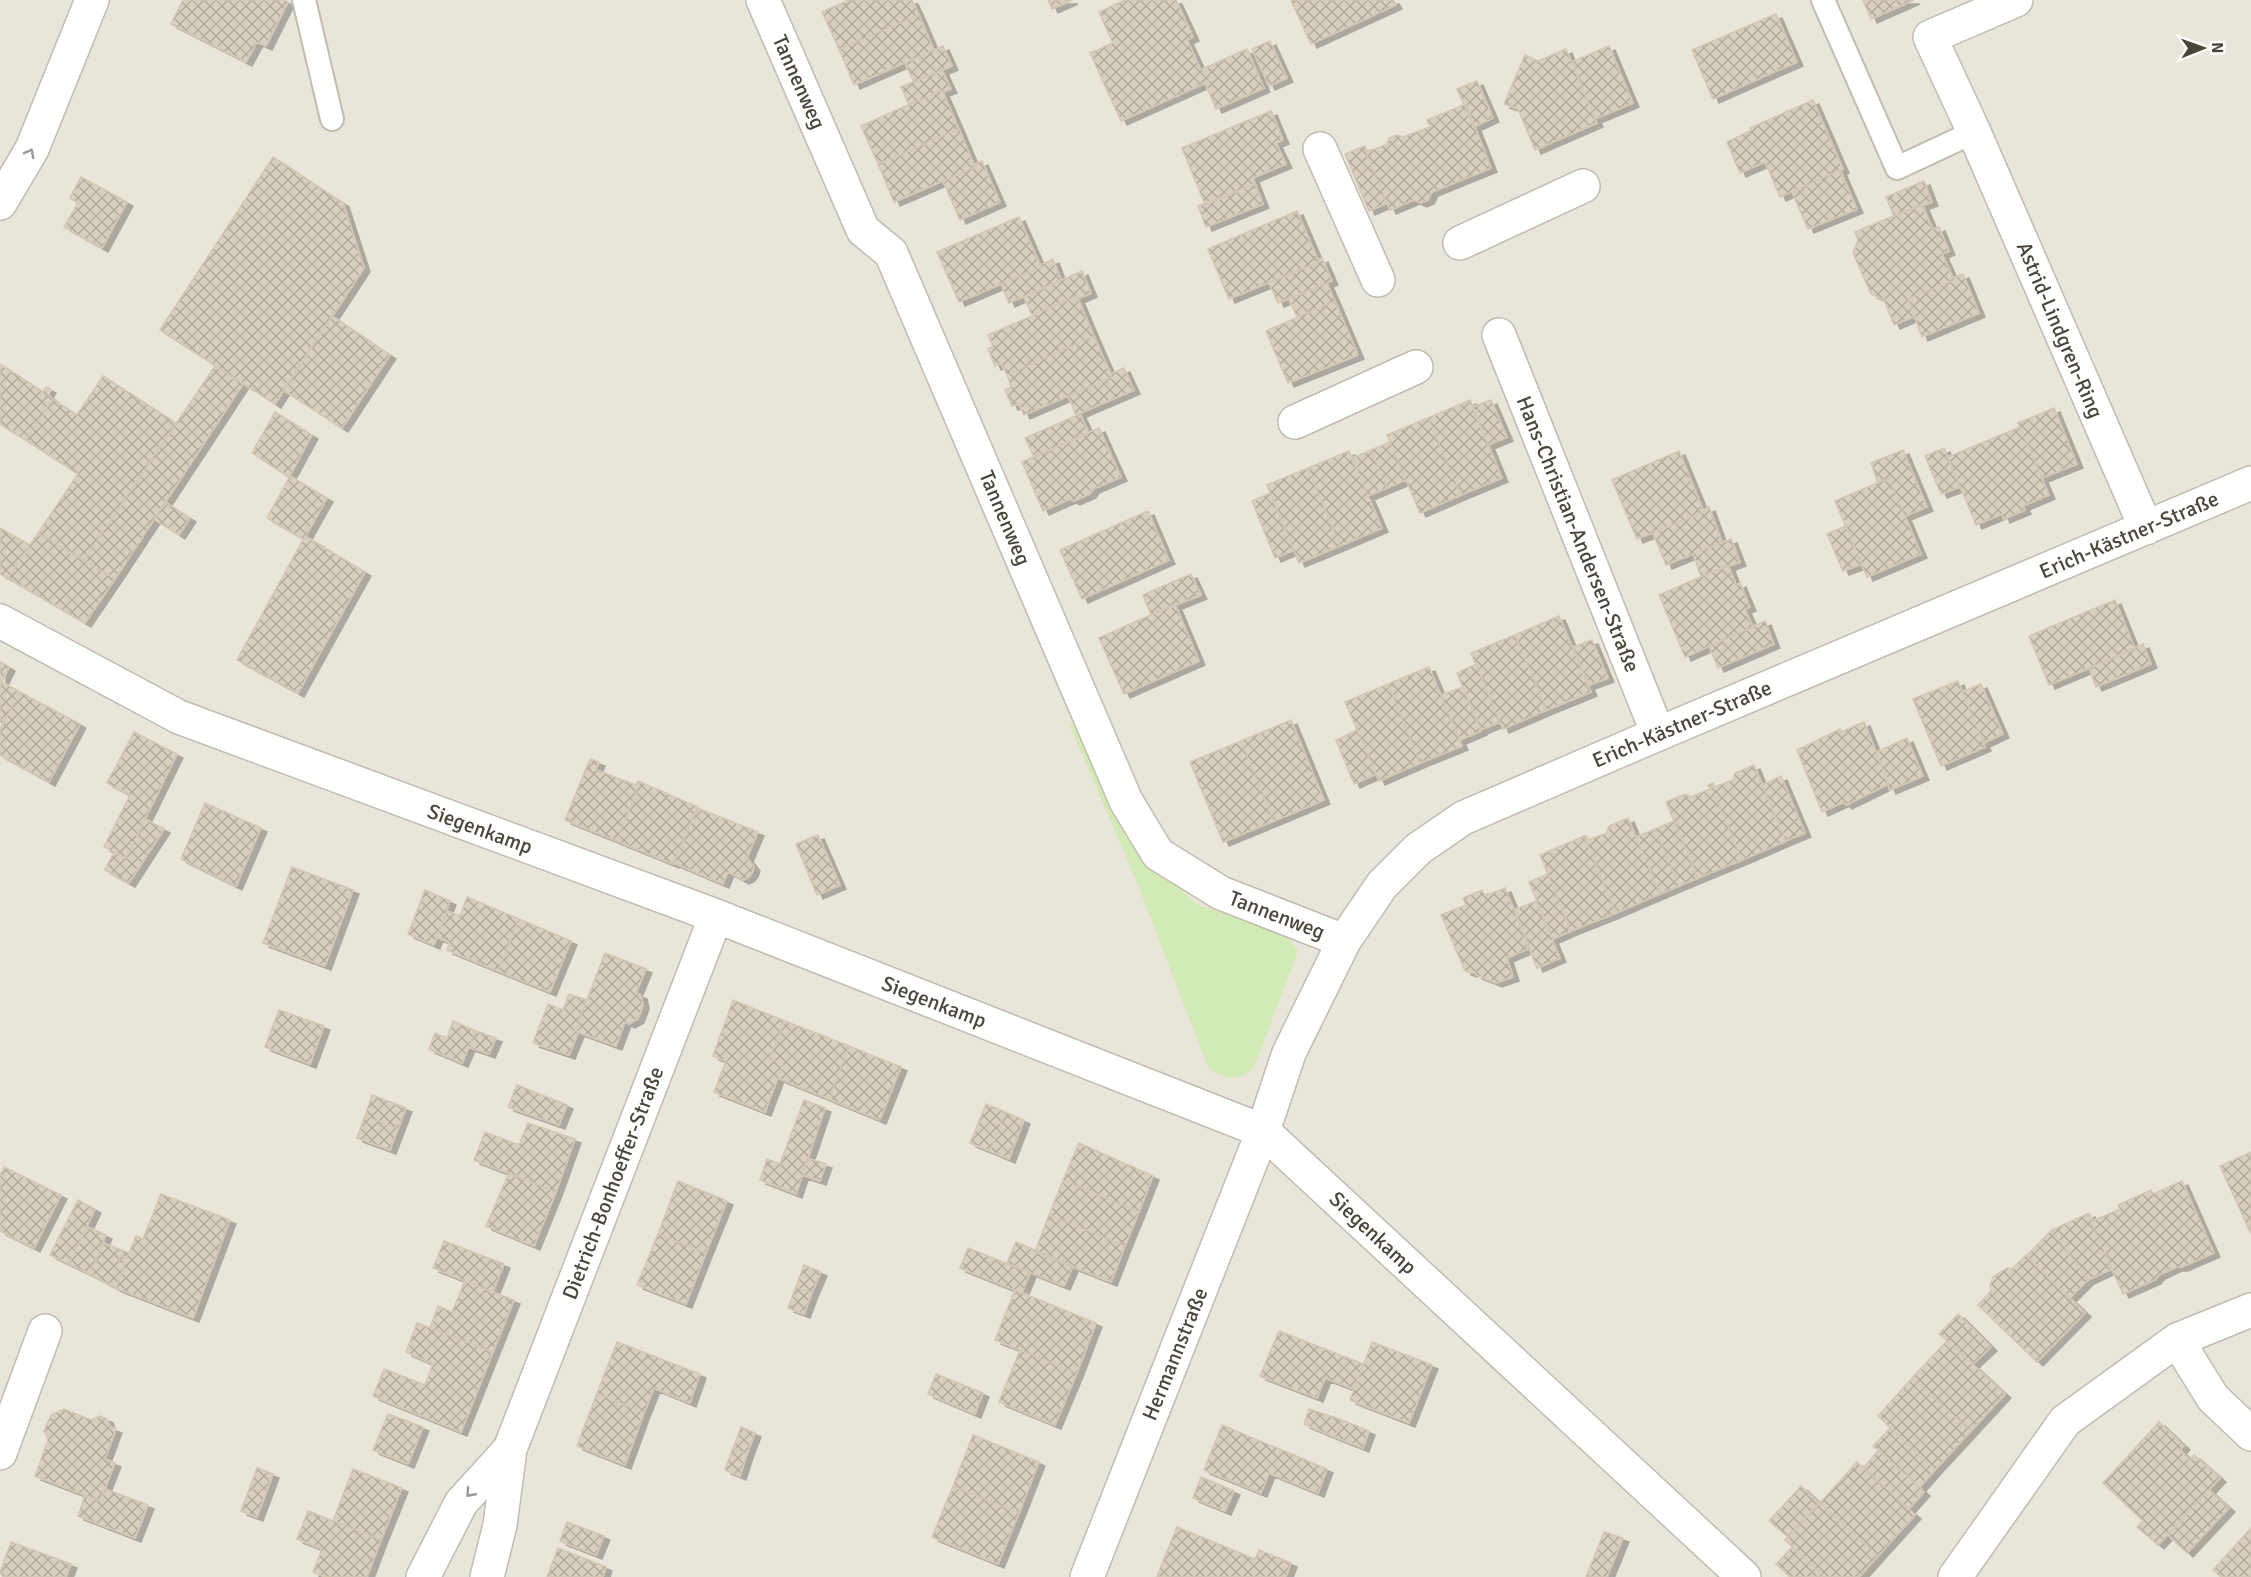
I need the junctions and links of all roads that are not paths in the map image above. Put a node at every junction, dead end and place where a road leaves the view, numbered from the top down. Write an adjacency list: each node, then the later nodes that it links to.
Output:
1 (92, 0): 10 (street, one-way to 1)
2 (304, 0): 6 (lane)
3 (763, 0): 21 (street, Tannenweg)
4 (1823, 0): 7 (lane)
5 (2016, 0): 7 (street, Astrid-Lindgren-Ring)
6 (332, 119)
7 (1974, 132): 17 (street, Astrid-Lindgren-Ring)
8 (1320, 148): 12 (street)
9 (1583, 186): 11 (street)
10 (0, 203)
11 (1460, 243)
12 (1378, 280)
13 (1499, 335): 19 (street, Hans-Christian-Andersen-Straße)
14 (1416, 367): 15 (street)
15 (1295, 422)
16 (2251, 483): 17 (street, Erich-Kästner-Straße)
17 (2146, 528): 19 (street, Erich-Kästner-Straße)
18 (0, 621): 20 (street, Siegenkamp)
19 (1658, 734): 21 (street, Erich-Kästner-Straße)
20 (716, 916): 22 (street, Siegenkamp); 27 (street, Dietrich-Bonhoeffer-Straße)
21 (1344, 941): 22 (street, Erich-Kästner-Straße)
22 (1263, 1131): 31 (street, Hermannstraße); 32 (street, Siegenkamp)
23 (2251, 1310): 25 (street)
24 (45, 1331): 28 (street)
25 (2177, 1340): 26 (street); 33 (street)
26 (2251, 1434)
27 (510, 1449): 29 (street, Dietrich-Bonhoeffer-Straße, one-way to 29); 30 (street, Dietrich-Bonhoeffer-Straße)
28 (0, 1453)
29 (423, 1577)
30 (487, 1577)
31 (1087, 1577)
32 (1744, 1577)
33 (1955, 1577)

